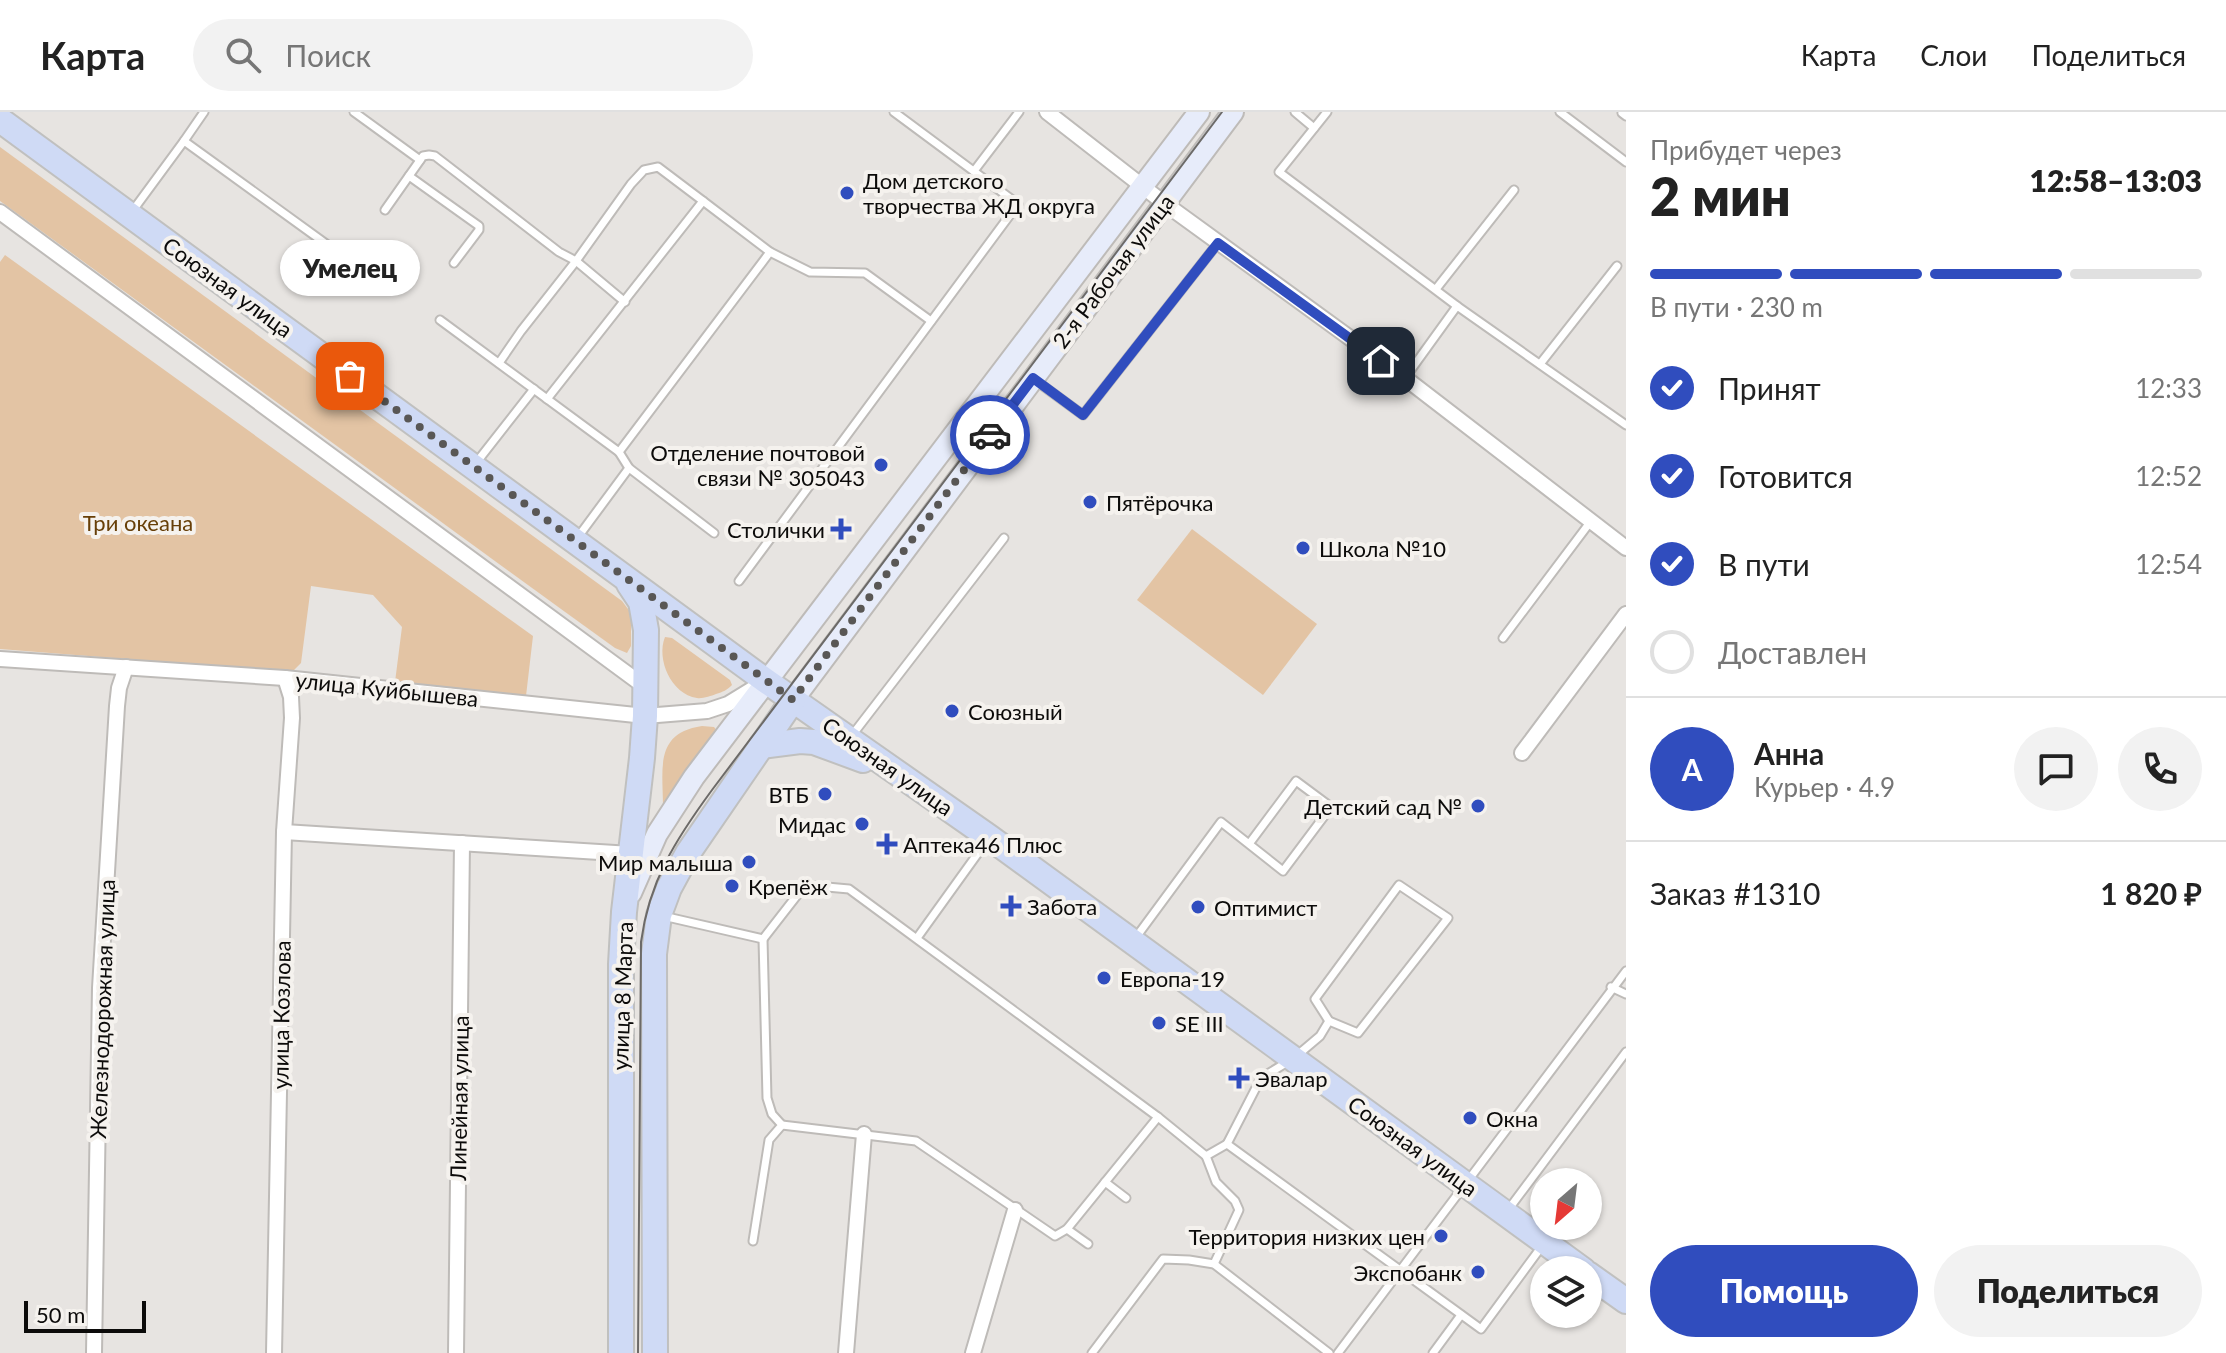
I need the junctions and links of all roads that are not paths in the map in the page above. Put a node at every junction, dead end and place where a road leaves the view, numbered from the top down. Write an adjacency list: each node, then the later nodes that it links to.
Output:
1 (204, 112): 13 (lane)
2 (354, 112): 14 (lane)
3 (894, 112): 16 (lane)
4 (1019, 112): 16 (lane)
5 (1047, 112): 18 (street)
6 (1199, 112): 18 (main road, 2-я Рабочая улица)
7 (1233, 112): 21 (main road, 2-я Рабочая улица)
8 (1295, 112): 12 (lane)
9 (1327, 112): 12 (lane)
10 (1560, 112): 15 (lane)
11 (3, 118): 24 (main road, Союзная улица)
12 (1314, 128): 31 (lane)
13 (184, 141): 24 (lane); 26 (lane)
14 (420, 160): 17 (lane); 28 (lane)
15 (1626, 162)
16 (974, 171): 35 (lane)
17 (409, 176): 22 (lane); 29 (lane)
18 (1143, 186): 21 (street); 58 (main road, 2-я Рабочая улица)
19 (1514, 190): 31 (lane)
20 (703, 201): 27 (lane); 28 (lane); 32 (lane)
21 (1164, 203): 25 (street); 38 (main road, 2-я Рабочая улица)
22 (385, 210)
23 (0, 212): 59 (street)
24 (130, 215): 44 (main road, Союзная улица)
25 (1218, 243): 38 (lane); 39 (street)
26 (329, 246)
27 (770, 252): 35 (lane); 43 (lane)
28 (576, 261): 32 (lane); 36 (lane)
29 (454, 263)
30 (1617, 266): 37 (lane)
31 (1436, 289): 33 (lane)
32 (625, 302): 41 (lane)
33 (1457, 306): 37 (lane); 39 (lane)
34 (440, 320): 36 (lane)
35 (931, 321): 52 (lane)
36 (499, 363): 40 (lane)
37 (1540, 364): 42 (lane)
38 (1033, 378): 60 (main road, 2-я Рабочая улица)
39 (1405, 378): 46 (street)
40 (534, 389): 41 (lane); 44 (lane)
41 (547, 399): 43 (lane)
42 (1626, 425)
43 (619, 452): 45 (lane)
44 (473, 466): 49 (main road, Союзная улица)
45 (629, 468): 47 (lane); 49 (lane)
46 (1591, 521): 50 (street); 54 (lane)
47 (714, 533)
48 (1004, 538): 62 (lane)
49 (575, 541): 51 (main road, Союзная улица)
50 (1626, 548)
51 (626, 578): 58 (main road, Союзная улица); 59 (main road)
52 (739, 581)
53 (1626, 614): 64 (street)
54 (1503, 638)
55 (0, 659): 56 (street, улица Куйбышева)
56 (126, 667): 57 (street, улица Куйбышева); 100 (street, Железнодорожная улица)
57 (285, 678): 61 (street, улица Куйбышева); 66 (street, улица Козлова)
58 (766, 681): 60 (main road, Союзная улица); 61 (street, улица Куйбышева); 71 (main road, улица 8 Марта)
59 (644, 686): 61 (main road)
60 (793, 700): 62 (main road, Союзная улица); 63 (main road, улица 8 Марта)
61 (645, 716): 70 (main road)
62 (849, 739): 65 (main road, Союзная улица)
63 (761, 746): 65 (main road); 72 (main road, улица 8 Марта)
64 (1522, 753)
65 (929, 795): 67 (main road, Союзная улица)
66 (284, 832): 68 (street); 101 (street, улица Козлова)
67 (989, 837): 73 (lane); 75 (main road, Союзная улица)
68 (462, 843): 70 (street); 102 (street, Линейная улица)
69 (1249, 844): 69 (lane); 75 (lane)
70 (631, 854): 71 (main road)
71 (624, 912): 103 (main road, улица 8 Марта)
72 (659, 915): 74 (lane); 104 (main road, улица 8 Марта)
73 (917, 938): 74 (lane); 81 (lane)
74 (763, 939): 82 (lane)
75 (1132, 941): 80 (main road, Союзная улица)
76 (1626, 971): 109 (lane)
77 (1626, 994): 87 (lane)
78 (1329, 1021): 78 (lane); 80 (lane)
79 (1626, 1052): 90 (lane)
80 (1294, 1058): 84 (lane); 87 (main road, Союзная улица)
81 (1158, 1117): 85 (lane); 86 (lane)
82 (782, 1125): 83 (lane); 92 (lane)
83 (864, 1134): 89 (lane); 105 (street)
84 (1227, 1144): 85 (lane); 99 (lane)
85 (1206, 1156): 96 (lane)
86 (1105, 1182): 88 (lane); 91 (lane)
87 (1464, 1184): 90 (main road, Союзная улица)
88 (1126, 1198)
89 (1015, 1210): 91 (lane); 106 (street)
90 (1505, 1213): 93 (main road, Союзная улица)
91 (1067, 1229): 94 (lane)
92 (753, 1241)
93 (1545, 1242): 95 (main road, Союзная улица); 99 (lane)
94 (1088, 1244)
95 (1564, 1256)
96 (1214, 1264): 107 (lane); 108 (lane)
97 (1602, 1284): 98 (main road)
98 (1626, 1301)
99 (1461, 1315): 110 (lane)
100 (94, 1353)
101 (274, 1353)
102 (456, 1353)
103 (621, 1353)
104 (655, 1353)
105 (846, 1353)
106 (973, 1353)
107 (1092, 1353)
108 (1329, 1353)
109 (1338, 1353)
110 (1433, 1353)

